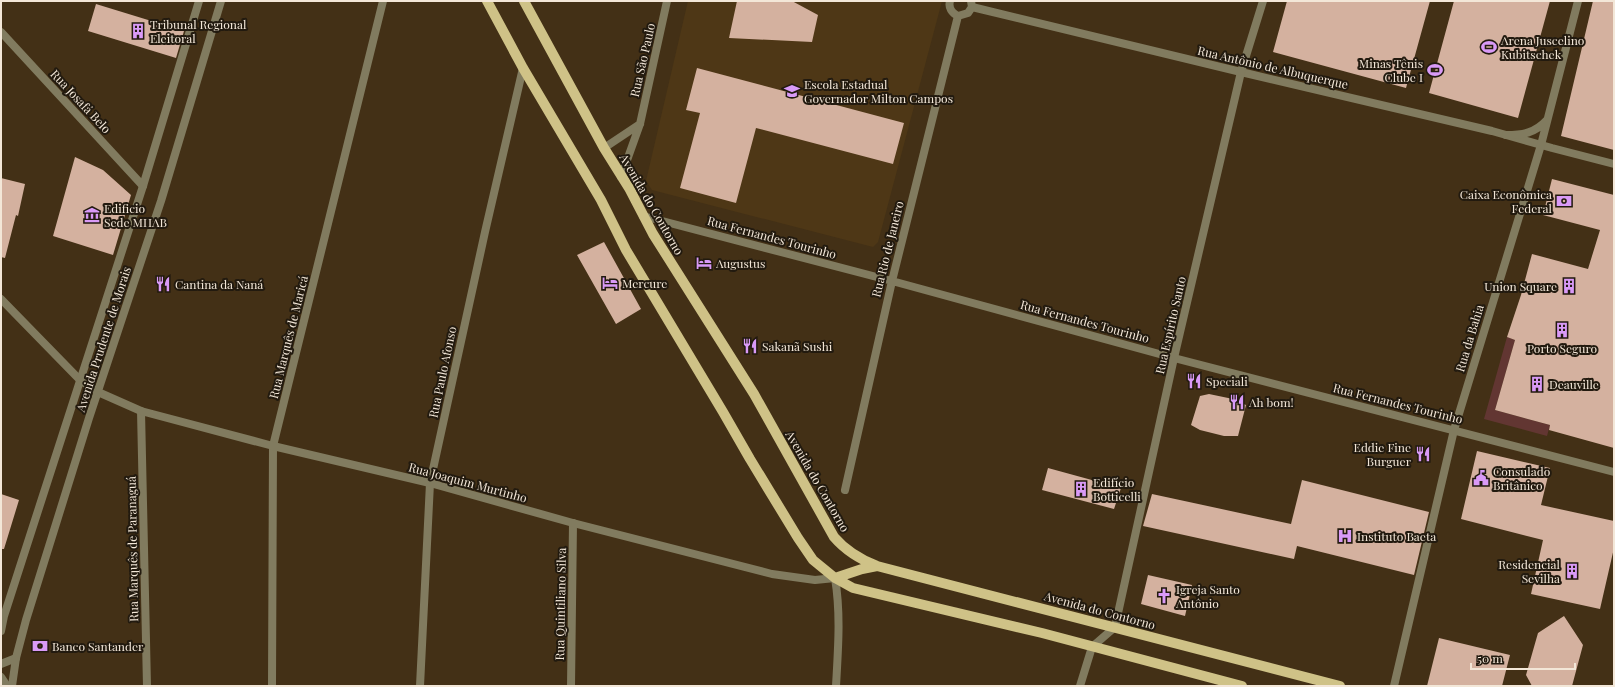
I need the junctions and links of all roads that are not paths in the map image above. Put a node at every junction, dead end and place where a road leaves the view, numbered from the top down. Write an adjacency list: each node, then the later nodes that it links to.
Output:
1 (199, 1): 22 (street, Avenida Prudente de Morais)
2 (221, 1): 28 (street, Avenida Prudente de Morais)
3 (383, 1): 31 (street, Rua Marquês de Maricá)
4 (486, 1): 13 (main road)
5 (524, 1): 19 (main road, Avenida do Contorno)
6 (667, 1): 16 (street, Rua São Paulo)
7 (950, 1): 11 (street)
8 (1263, 1): 14 (street, Rua Espírito Santo)
9 (1578, 1): 15 (street, Rua da Bahia)
10 (971, 4): 11 (street); 14 (street, Rua Antônio de Albuquerque)
11 (958, 16): 24 (street, Rua Rio de Janeiro)
12 (1, 32): 22 (street, Rua Josafá Belo)
13 (523, 68): 33 (street, Rua Paulo Afonso); 37 (main road)
14 (1241, 72): 17 (street, Rua Antônio de Albuquerque); 26 (street, Rua Espírito Santo)
15 (1549, 118): 17 (street); 18 (street, Rua da Bahia)
16 (640, 124): 19 (street); 21 (street, Rua São Paulo)
17 (1506, 135): 18 (street, Rua Antônio de Albuquerque)
18 (1541, 145): 20 (street, Rua Antônio de Albuquerque); 30 (street, Rua da Bahia)
19 (604, 148): 21 (main road, Avenida do Contorno)
20 (1614, 164)
21 (621, 177): 23 (main road, Avenida do Contorno)
22 (143, 186): 27 (street, Avenida Prudente de Morais)
23 (643, 216): 24 (street, Rua Fernandes Tourinho); 36 (main road, Avenida do Contorno)
24 (892, 281): 26 (street, Rua Fernandes Tourinho); 34 (street, Rua Rio de Janeiro)
25 (1, 299): 27 (street, Rua Joaquim Murtinho)
26 (1174, 358): 30 (street, Rua Fernandes Tourinho); 38 (street, Rua Espírito Santo)
27 (80, 380): 28 (street, Rua Joaquim Murtinho); 39 (street, Avenida Prudente de Morais)
28 (98, 392): 29 (street, Rua Joaquim Murtinho); 41 (street, Avenida Prudente de Morais)
29 (141, 411): 31 (street, Rua Joaquim Murtinho); 46 (street, Rua Marquês de Paranaguá)
30 (1454, 430): 32 (street, Rua Fernandes Tourinho); 54 (street, Rua da Bahia)
31 (273, 446): 33 (street, Rua Joaquim Murtinho); 47 (street, Rua Marquês de Maricá)
32 (1614, 472)
33 (430, 483): 35 (street, Rua Joaquim Murtinho); 48 (street, Rua Paulo Afonso)
34 (845, 490)
35 (573, 523): 37 (street, Rua Joaquim Murtinho); 49 (street, Rua Quintiliano Silva)
36 (877, 566): 37 (main road); 38 (main road, Avenida do Contorno)
37 (835, 578): 40 (main road); 50 (street)
38 (1114, 627): 40 (street); 53 (main road, Avenida do Contorno)
39 (1, 632)
40 (1092, 647): 51 (street); 52 (main road)
41 (16, 658): 42 (street); 45 (street, Avenida Prudente de Morais)
42 (1, 664)
43 (1, 677): 44 (street)
44 (7, 686)
45 (12, 686)
46 (147, 686)
47 (272, 686)
48 (420, 686)
49 (571, 686)
50 (836, 686)
51 (1080, 686)
52 (1242, 686)
53 (1340, 686)
54 (1394, 686)

